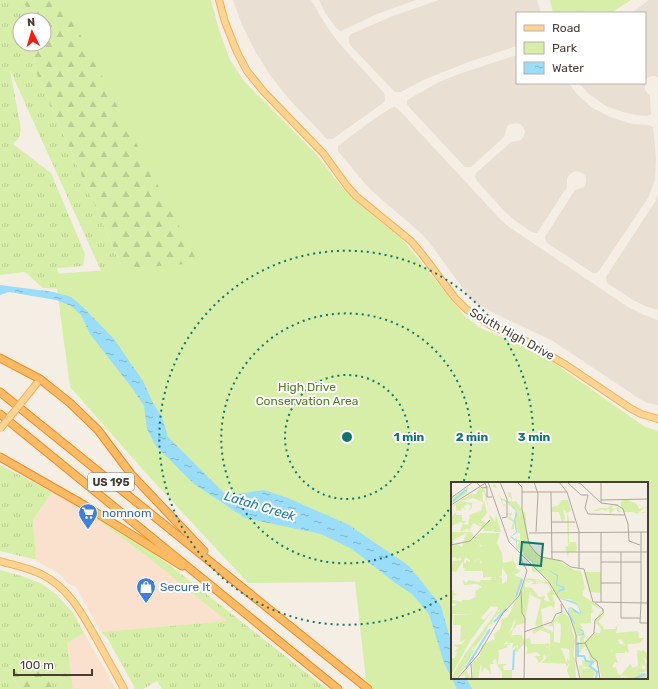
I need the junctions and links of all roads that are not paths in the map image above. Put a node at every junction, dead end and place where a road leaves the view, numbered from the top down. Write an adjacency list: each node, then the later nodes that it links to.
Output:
1 (219, 0): 6 (main road, South High Drive)
2 (0, 358): 3 (highway)
3 (40, 379): 7 (main road, bridge); 10 (highway)
4 (0, 392): 10 (highway, US 195)
5 (0, 414): 11 (highway, US 195)
6 (658, 419)
7 (0, 429)
8 (0, 457): 11 (highway)
9 (0, 561): 12 (main road)
10 (223, 571): 14 (highway, US 195)
11 (209, 584): 13 (highway, US 195)
12 (124, 689)
13 (338, 689)
14 (368, 689)

